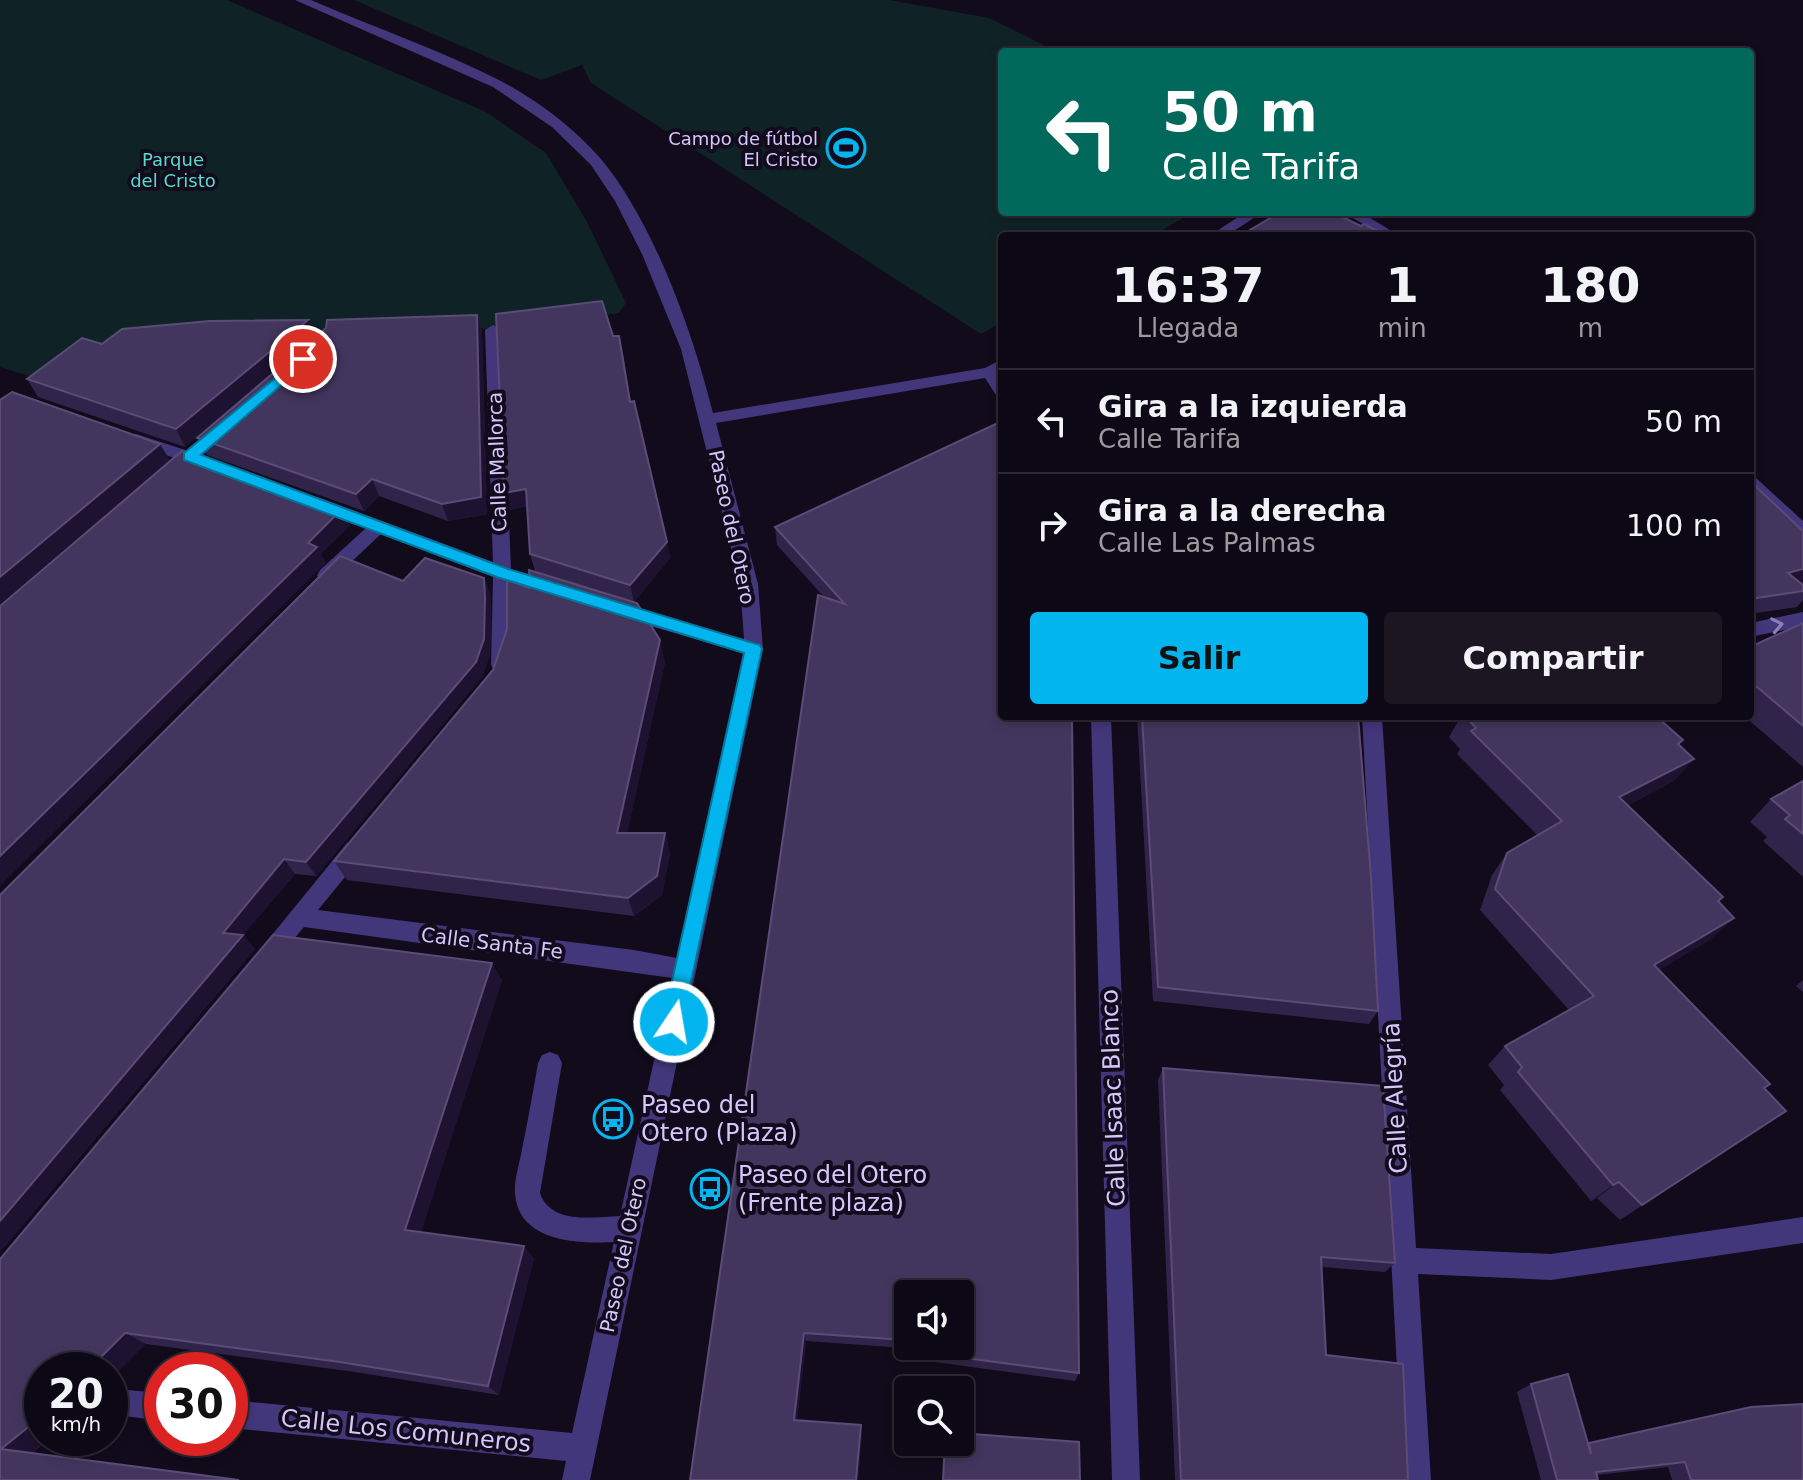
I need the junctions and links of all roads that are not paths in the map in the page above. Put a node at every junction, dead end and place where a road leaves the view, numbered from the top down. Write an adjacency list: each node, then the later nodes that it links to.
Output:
1 (301, 0): 8 (street, Paseo del Otero)
2 (1249, 216): 4 (street)
3 (1357, 216): 5 (street)
4 (1223, 232)
5 (1386, 232)
6 (493, 330): 18 (street, Calle Mallorca)
7 (995, 368): 8 (street)
8 (708, 419): 24 (street, Paseo del Otero)
9 (116, 432): 11 (street)
10 (205, 442): 11 (street)
11 (189, 457): 12 (street); 13 (street)
12 (219, 467)
13 (170, 473)
14 (1754, 486): 17 (street)
15 (307, 499): 16 (street)
16 (380, 525): 18 (street); 19 (street)
17 (1803, 531)
18 (502, 573): 20 (street); 25 (street, Calle Mallorca)
19 (309, 593)
20 (574, 596)
21 (603, 605): 24 (street)
22 (1803, 619): 23 (street, one-way to 22)
23 (1754, 629)
24 (754, 649): 30 (street, Paseo del Otero)
25 (492, 684)
26 (1101, 720): 39 (street, Calle Isaac Blanco)
27 (1372, 720): 35 (street, Calle Alegría)
28 (370, 830): 29 (street)
29 (300, 916): 30 (street, Calle Santa Fe); 31 (street)
30 (685, 970): 33 (street, Paseo del Otero)
31 (250, 976)
32 (550, 1063): 33 (street)
33 (629, 1228): 37 (street, Paseo del Otero)
34 (1803, 1230): 35 (street)
35 (1404, 1260): 40 (street, Calle Alegría)
36 (248, 1416): 37 (street, Calle Los Comuneros)
37 (582, 1448): 38 (street, Paseo del Otero)
38 (576, 1480)
39 (1126, 1480)
40 (1417, 1480)

